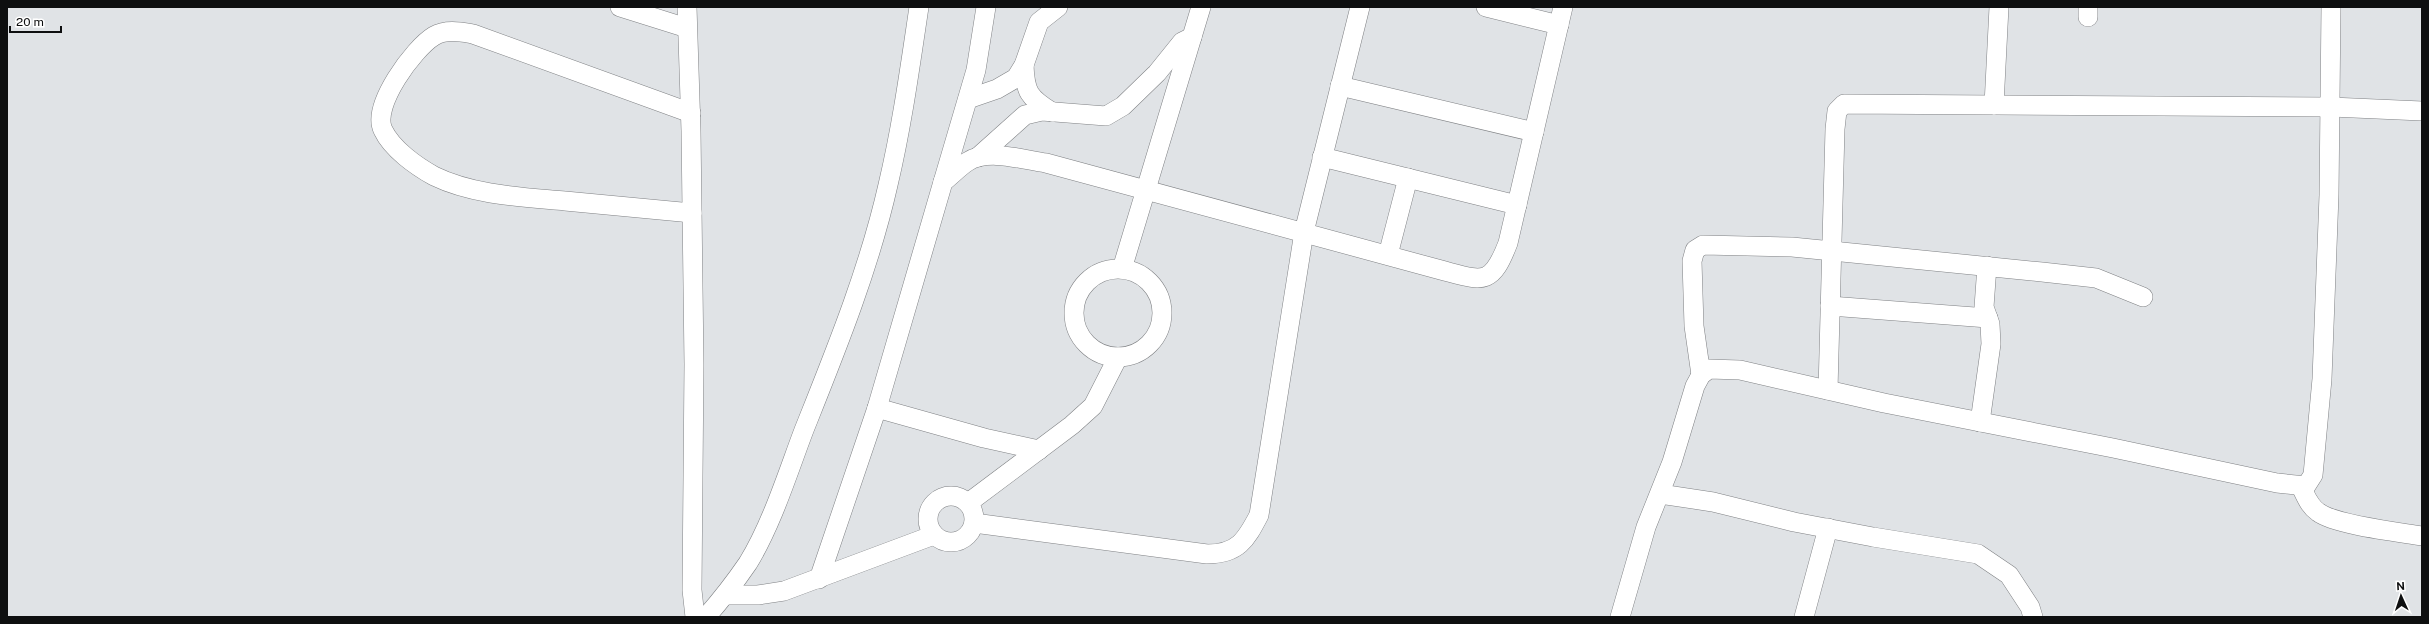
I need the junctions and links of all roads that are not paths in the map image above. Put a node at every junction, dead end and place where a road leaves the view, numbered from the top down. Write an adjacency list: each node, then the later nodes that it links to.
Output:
1 (620, 7): 13 (street)
2 (687, 7): 13 (street)
3 (918, 7): 53 (street)
4 (986, 7): 17 (street)
5 (1058, 7): 15 (street)
6 (1201, 7): 14 (street)
7 (1360, 7): 16 (street)
8 (1486, 7): 12 (street)
9 (1563, 7): 12 (street)
10 (1999, 7): 18 (street)
11 (2331, 7): 19 (street)
12 (1559, 25): 23 (street)
13 (687, 28): 22 (street)
14 (1192, 37): 21 (street); 28 (street)
15 (1024, 65): 17 (street); 21 (street)
16 (1340, 86): 23 (street); 25 (street)
17 (968, 99): 27 (street)
18 (1994, 105): 19 (street); 32 (street)
19 (2331, 107): 20 (street); 45 (street)
20 (2422, 111)
21 (1052, 112): 24 (street)
22 (690, 113): 30 (street); 30 (street)
23 (1534, 132): 29 (street)
24 (978, 157): 27 (street); 28 (street)
25 (1322, 157): 26 (street); 31 (street)
26 (1408, 178): 29 (street); 33 (street)
27 (943, 182): 42 (street)
28 (1145, 190): 31 (street); 35 (street)
29 (1516, 205): 33 (street)
30 (692, 213): 54 (street)
31 (1304, 232): 33 (street); 48 (street)
32 (1831, 250): 34 (street); 37 (street); 40 (street)
33 (1388, 255)
34 (1987, 266): 36 (street); 38 (street)
35 (1122, 269): 39 (street); 39 (street)
36 (2143, 297)
37 (1830, 306): 38 (street); 41 (street)
38 (1988, 318): 43 (street)
39 (1118, 357): 44 (street)
40 (1701, 375): 41 (street); 46 (street)
41 (1828, 390): 43 (street)
42 (877, 408): 44 (street); 52 (street)
43 (1980, 422): 45 (street)
44 (1040, 450): 47 (street)
45 (2301, 487): 51 (street)
46 (1660, 494): 49 (street); 56 (street)
47 (968, 503): 48 (street); 50 (street)
48 (974, 523): 50 (street)
49 (1828, 528): 57 (street); 58 (street)
50 (934, 535): 52 (street)
51 (2422, 536)
52 (819, 579): 53 (street)
53 (725, 596): 55 (street)
54 (695, 617)
55 (706, 617)
56 (1620, 617)
57 (1804, 617)
58 (2033, 617)

